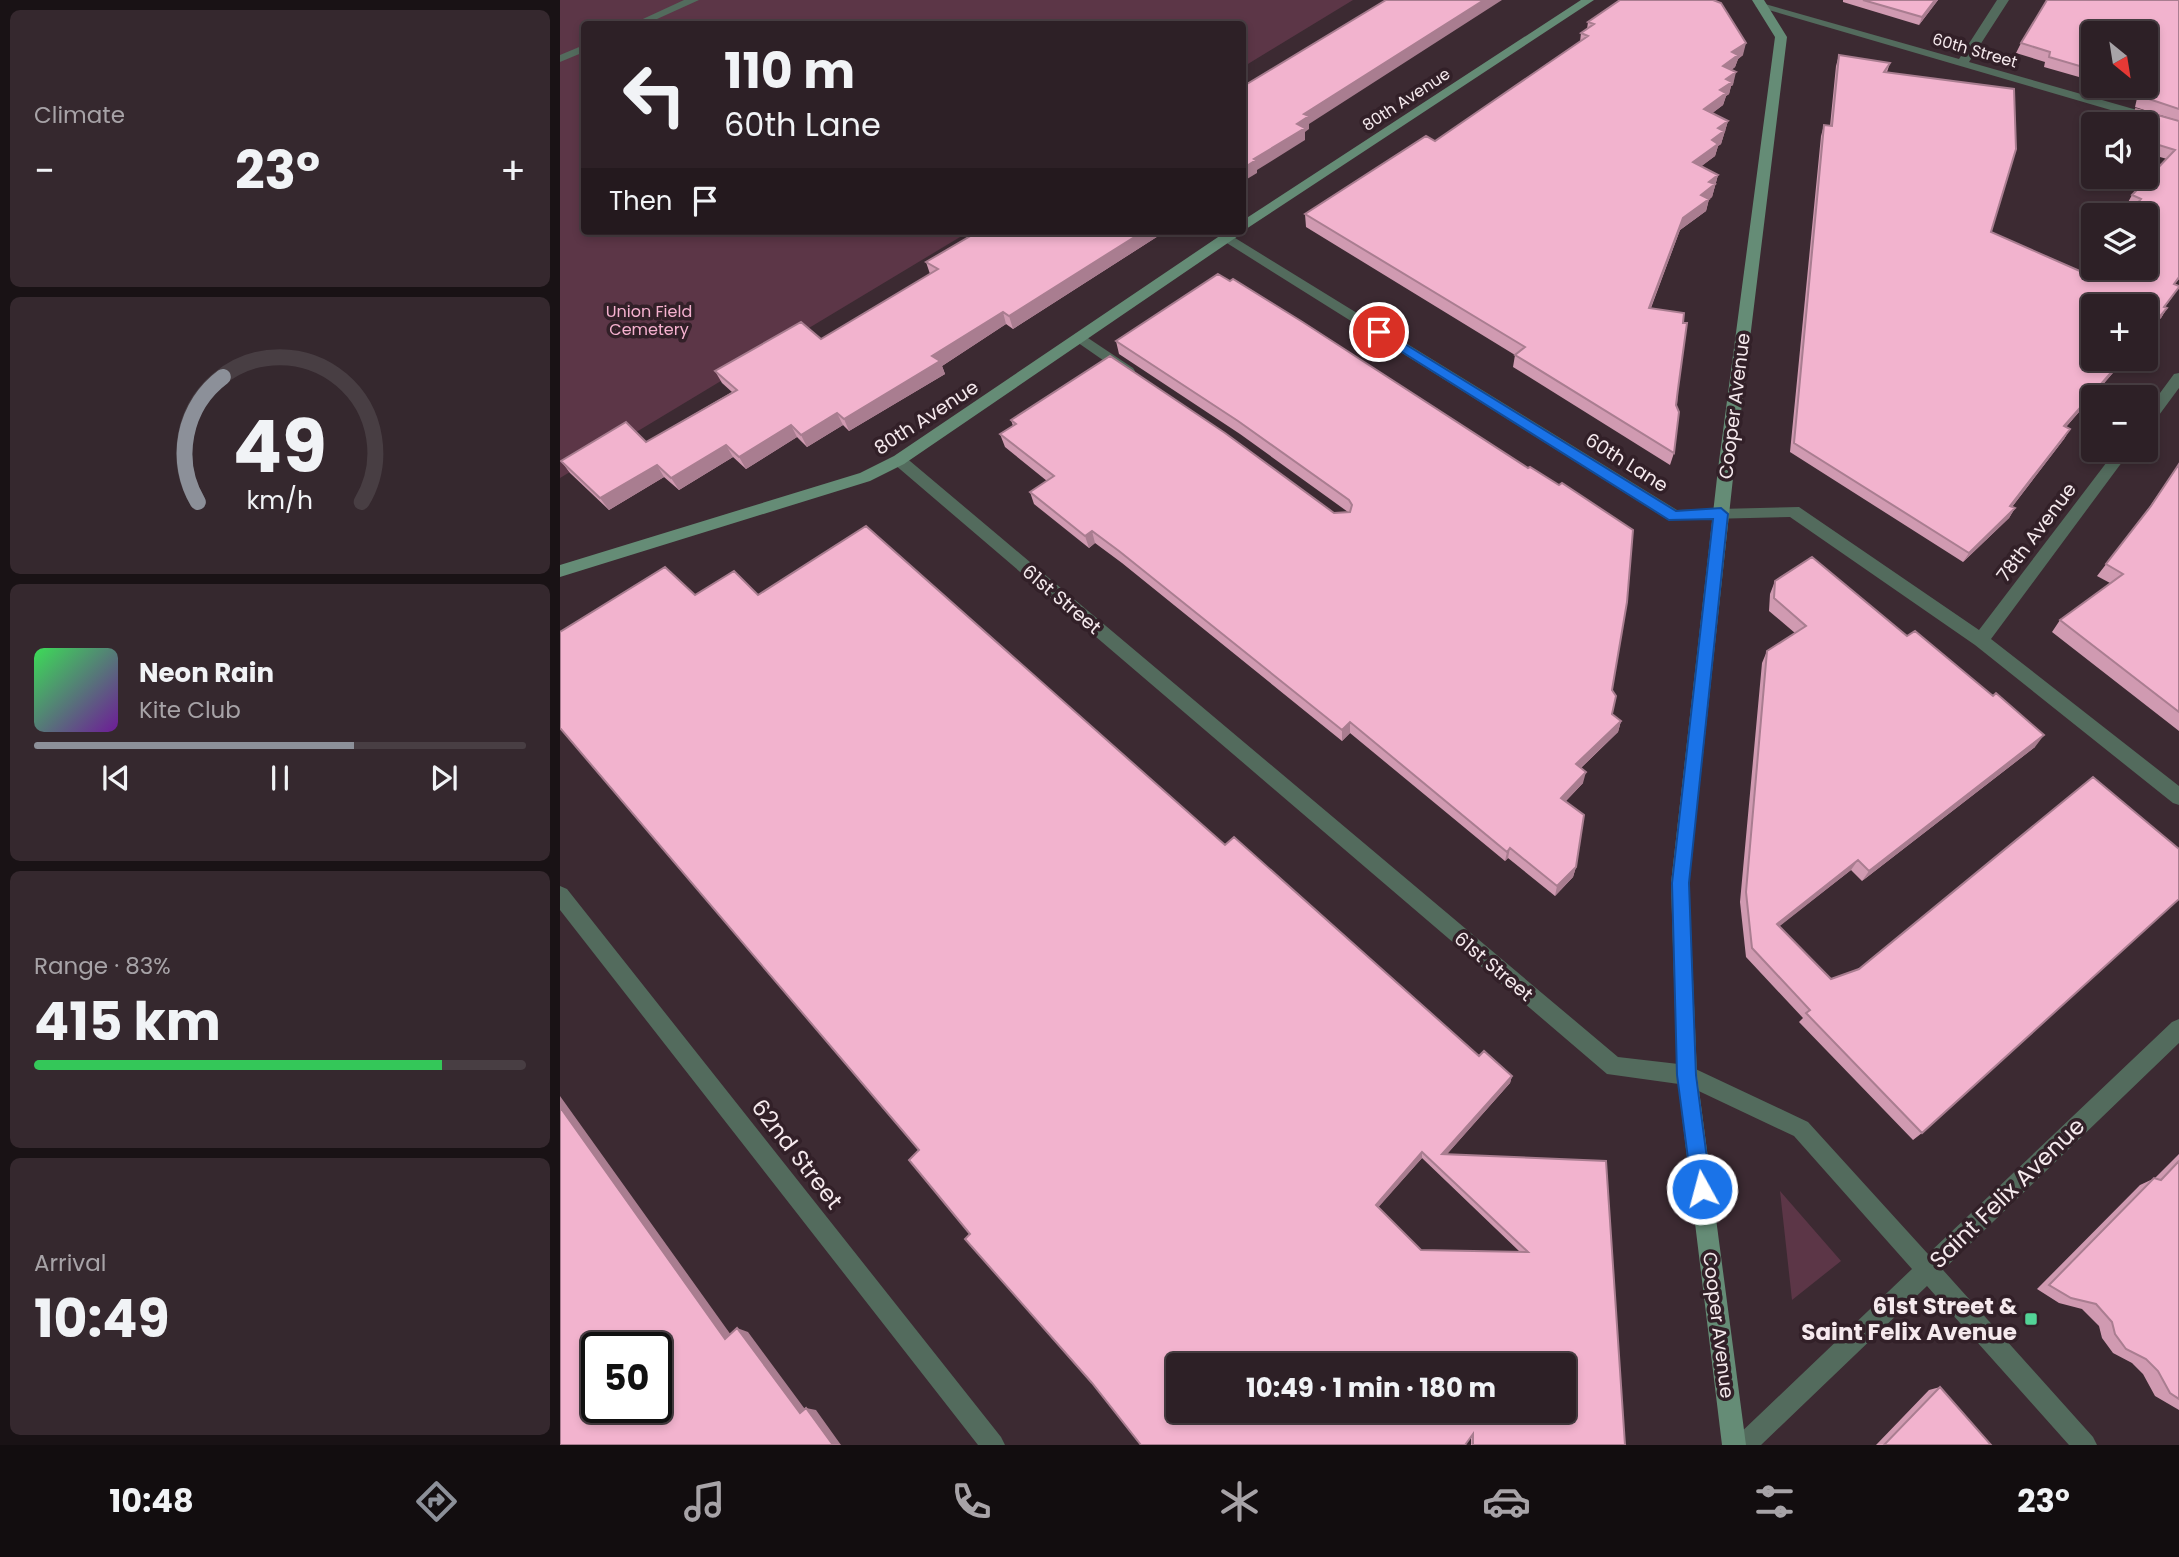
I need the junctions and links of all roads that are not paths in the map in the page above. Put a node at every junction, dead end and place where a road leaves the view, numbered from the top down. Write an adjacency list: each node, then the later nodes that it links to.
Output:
1 (693, 0): 5 (street)
2 (1588, 0): 10 (main road, 80th Avenue)
3 (2003, 0): 8 (street)
4 (1760, 3): 8 (street, 60th Street); 19 (main road, Cooper Avenue)
5 (645, 21)
6 (581, 49): 7 (street)
7 (560, 59)
8 (1962, 63): 9 (street, 60th Street)
9 (2179, 126)
10 (1246, 224)
11 (1230, 235): 13 (main road, 80th Avenue)
12 (1233, 235): 19 (street, 60th Lane)
13 (1079, 337): 14 (street); 17 (main road, 80th Avenue)
14 (1140, 379)
15 (2179, 379): 16 (street)
16 (2158, 406)
17 (899, 460): 20 (main road, 80th Avenue); 25 (street, 61st Street)
18 (2115, 462): 21 (street, 78th Avenue)
19 (1721, 514): 21 (street, 60th Lane); 25 (main road, Cooper Avenue)
20 (560, 571)
21 (1981, 640): 22 (street, 60th Lane)
22 (2179, 797)
23 (560, 895): 27 (street, 62nd Street)
24 (2179, 1029): 26 (street, Saint Felix Avenue)
25 (1687, 1075): 26 (street, 61st Street); 28 (main road, Cooper Avenue)
26 (1926, 1270): 29 (street, Saint Felix Avenue); 30 (street, 61st Street)
27 (993, 1445)
28 (1734, 1445)
29 (1744, 1445)
30 (2085, 1445)

